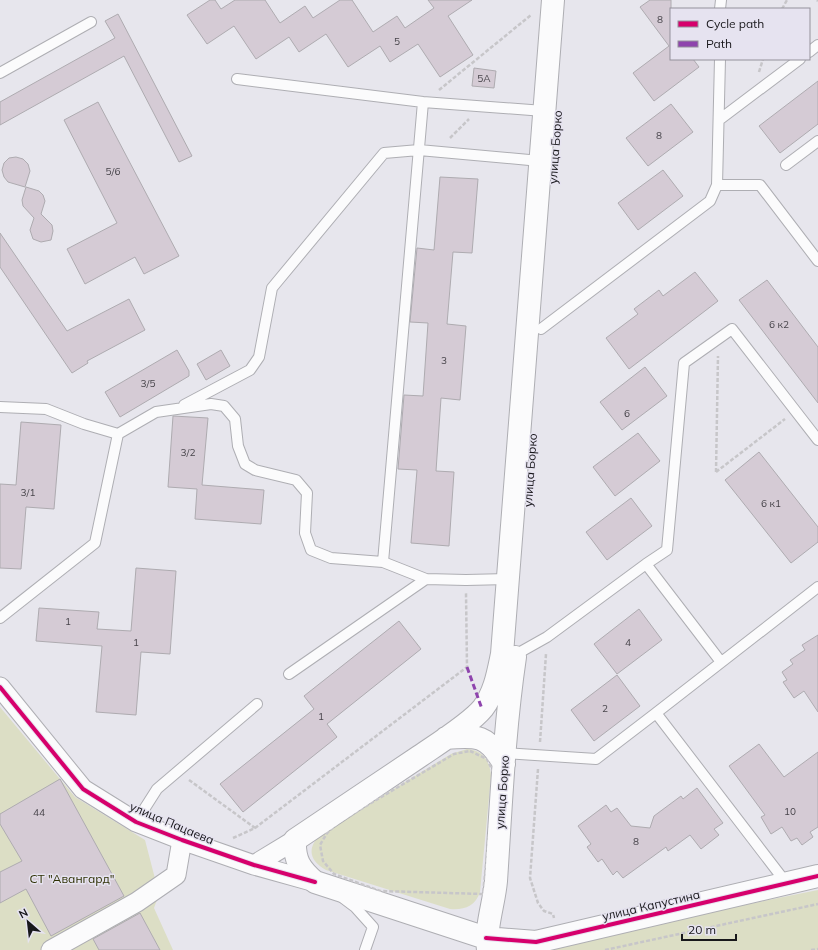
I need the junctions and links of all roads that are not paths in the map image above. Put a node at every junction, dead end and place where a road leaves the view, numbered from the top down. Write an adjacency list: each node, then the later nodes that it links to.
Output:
1 (553, 0): 11 (main road, улица Борко)
2 (566, 0): 19 (main road, улица Борко)
3 (91, 22): 8 (lane)
4 (818, 45): 5 (lane)
5 (810, 51)
6 (720, 60): 12 (lane)
7 (799, 60): 12 (lane)
8 (0, 73)
9 (237, 79): 10 (lane)
10 (423, 102): 11 (lane); 14 (lane)
11 (544, 112): 15 (main road, улица Борко)
12 (719, 120): 17 (lane)
13 (818, 141): 16 (lane)
14 (419, 150): 15 (lane); 21 (lane); 24 (lane)
15 (540, 161): 27 (main road, улица Борко)
16 (786, 165)
17 (717, 185): 18 (lane); 19 (lane)
18 (818, 261)
19 (541, 329): 30 (main road, улица Борко)
20 (0, 407): 22 (lane)
21 (177, 409): 22 (lane); 24 (lane)
22 (118, 434): 29 (lane)
23 (818, 440): 25 (lane)
24 (383, 562): 26 (lane)
25 (646, 564): 30 (lane); 31 (lane)
26 (426, 579): 27 (lane); 32 (lane)
27 (508, 579): 36 (main road, улица Борко)
28 (818, 587): 31 (lane)
29 (0, 618)
30 (516, 655): 37 (main road, улица Борко)
31 (721, 662): 35 (lane)
32 (288, 674)
33 (0, 687): 38 (street, улица Пацаева)
34 (257, 704): 38 (lane)
35 (656, 713): 37 (lane); 43 (lane)
36 (446, 738): 37 (main road); 40 (main road, улица Борко)
37 (504, 758): 45 (main road, улица Борко)
38 (136, 822): 39 (street, улица Пацаева)
39 (182, 840): 41 (street, улица Пацаева); 48 (street)
40 (295, 840): 41 (street); 44 (main road)
41 (254, 865): 44 (street, улица Пацаева)
42 (818, 876): 43 (main road, улица Капустина)
43 (788, 884): 46 (main road, улица Капустина)
44 (322, 885): 47 (main road, улица Пацаева); 49 (lane)
45 (489, 894): 46 (main road); 47 (main road, улица Борко)
46 (536, 942): 47 (main road, улица Капустина)
47 (487, 944)
48 (51, 950)
49 (365, 950)

